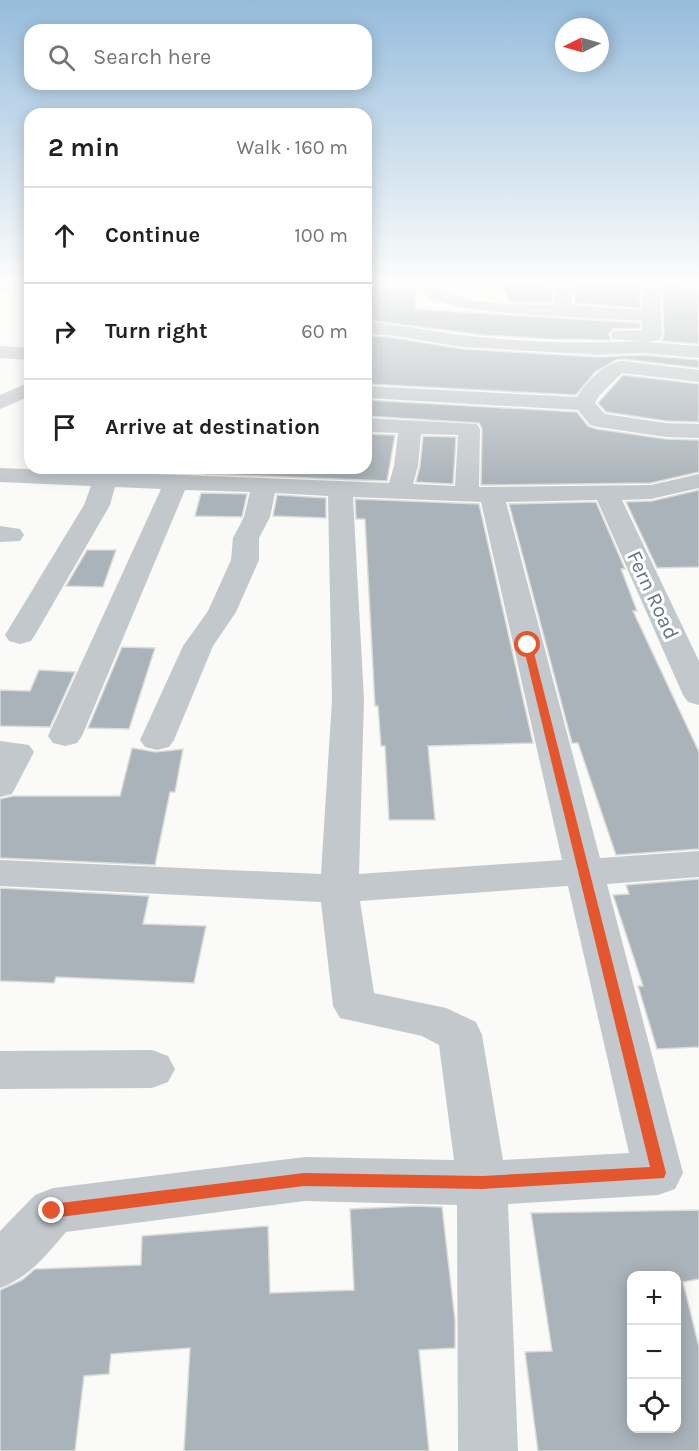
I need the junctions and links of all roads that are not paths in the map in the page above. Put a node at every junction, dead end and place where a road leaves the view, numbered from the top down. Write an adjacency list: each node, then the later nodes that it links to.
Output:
1 (593, 349): 2 (street)
2 (598, 349): 3 (street); 8 (street)
3 (604, 349)
4 (662, 349): 6 (street)
5 (0, 352): 7 (street)
6 (699, 352)
7 (24, 354)
8 (617, 367): 9 (street); 13 (street)
9 (699, 376)
10 (24, 391): 12 (street)
11 (372, 392): 13 (street)
12 (0, 403)
13 (584, 404): 16 (street)
14 (372, 425): 15 (street)
15 (410, 427): 24 (street); 26 (street)
16 (699, 431)
17 (6, 476): 19 (street)
18 (223, 476): 22 (street); 23 (street)
19 (105, 479): 22 (street); 27 (street)
20 (318, 481): 23 (street); 24 (street); 36 (street)
21 (699, 481): 25 (street)
22 (176, 482): 29 (street)
23 (264, 486): 30 (street)
24 (399, 490): 26 (street)
25 (607, 494): 26 (street); 28 (street, Fern Road)
26 (479, 495): 34 (street)
27 (20, 635)
28 (699, 695)
29 (65, 736)
30 (157, 740)
31 (0, 752): 32 (street)
32 (0, 786)
33 (699, 864): 34 (street)
34 (584, 871): 36 (street); 39 (street)
35 (0, 873): 36 (street)
36 (339, 889): 39 (street)
37 (152, 1069): 38 (street)
38 (0, 1070)
39 (482, 1183): 40 (street); 41 (street)
40 (0, 1263)
41 (488, 1451)

